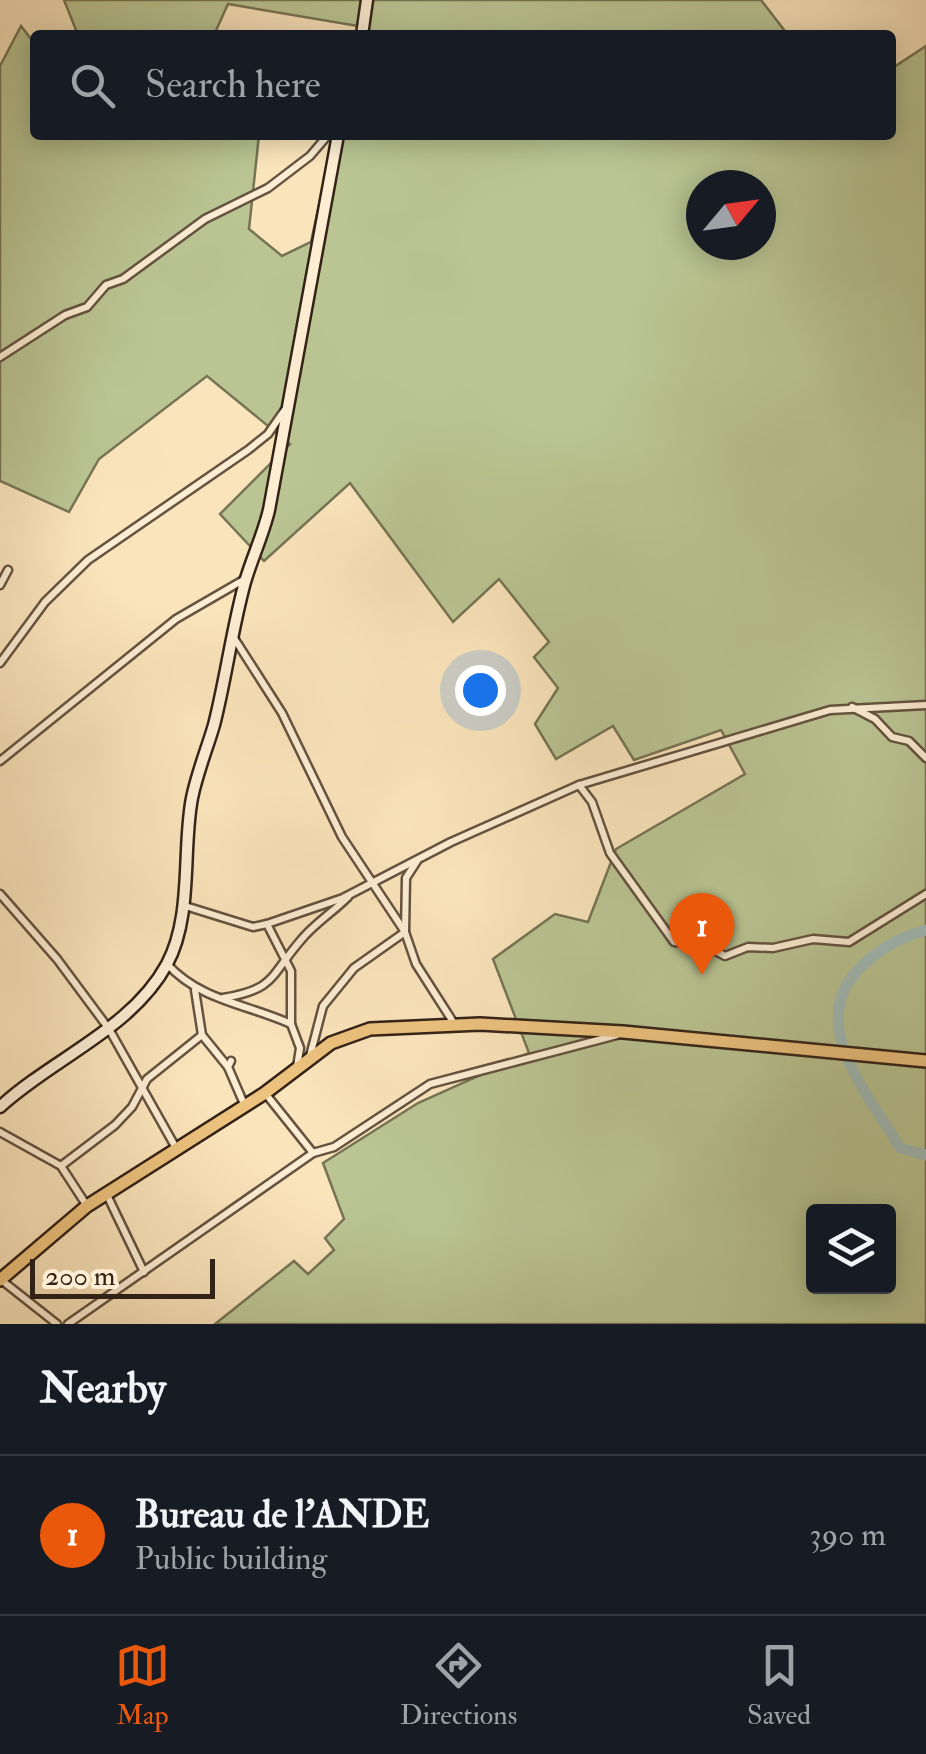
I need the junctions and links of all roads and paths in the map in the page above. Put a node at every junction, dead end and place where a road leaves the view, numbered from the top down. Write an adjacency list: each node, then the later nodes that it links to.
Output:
1 (367, 0): 2 (street)
2 (363, 30)
3 (324, 140): 5 (street)
4 (337, 140): 6 (street)
5 (0, 357)
6 (290, 404): 8 (street); 11 (street)
7 (8, 570): 9 (street)
8 (246, 578): 10 (street); 15 (street)
9 (0, 585)
10 (233, 637): 18 (street); 22 (street)
11 (0, 663)
12 (926, 705): 13 (street)
13 (851, 706): 14 (street); 16 (street)
14 (926, 758)
15 (0, 761)
16 (580, 786): 17 (street); 21 (street)
17 (418, 859): 18 (street); 24 (street)
18 (373, 883): 19 (street); 24 (street)
19 (352, 893): 23 (street); 25 (street)
20 (0, 894): 31 (street)
21 (926, 894)
22 (181, 905): 23 (street); 26 (street)
23 (268, 924): 25 (street)
24 (405, 932): 30 (street); 34 (street)
25 (286, 961): 28 (street); 29 (street)
26 (167, 964): 27 (street); 31 (street)
27 (195, 990): 28 (street); 33 (street)
28 (223, 998): 29 (street)
29 (291, 1024): 36 (street)
30 (456, 1026): 32 (main road); 34 (main road)
31 (109, 1029): 37 (street); 40 (street)
32 (623, 1032): 35 (main road); 43 (street)
33 (202, 1035): 37 (street); 39 (street)
34 (310, 1057): 36 (main road)
35 (926, 1061)
36 (297, 1068): 38 (main road)
37 (140, 1088): 42 (street); 44 (street)
38 (265, 1093): 39 (main road); 43 (street)
39 (245, 1106): 42 (main road)
40 (0, 1107)
41 (0, 1132): 44 (street)
42 (177, 1149): 45 (main road)
43 (313, 1154): 47 (street)
44 (61, 1166): 46 (street)
45 (106, 1194): 46 (main road); 47 (street)
46 (87, 1206): 48 (main road)
47 (144, 1272): 50 (street)
48 (0, 1279): 49 (street)
49 (58, 1324)
50 (68, 1324)

